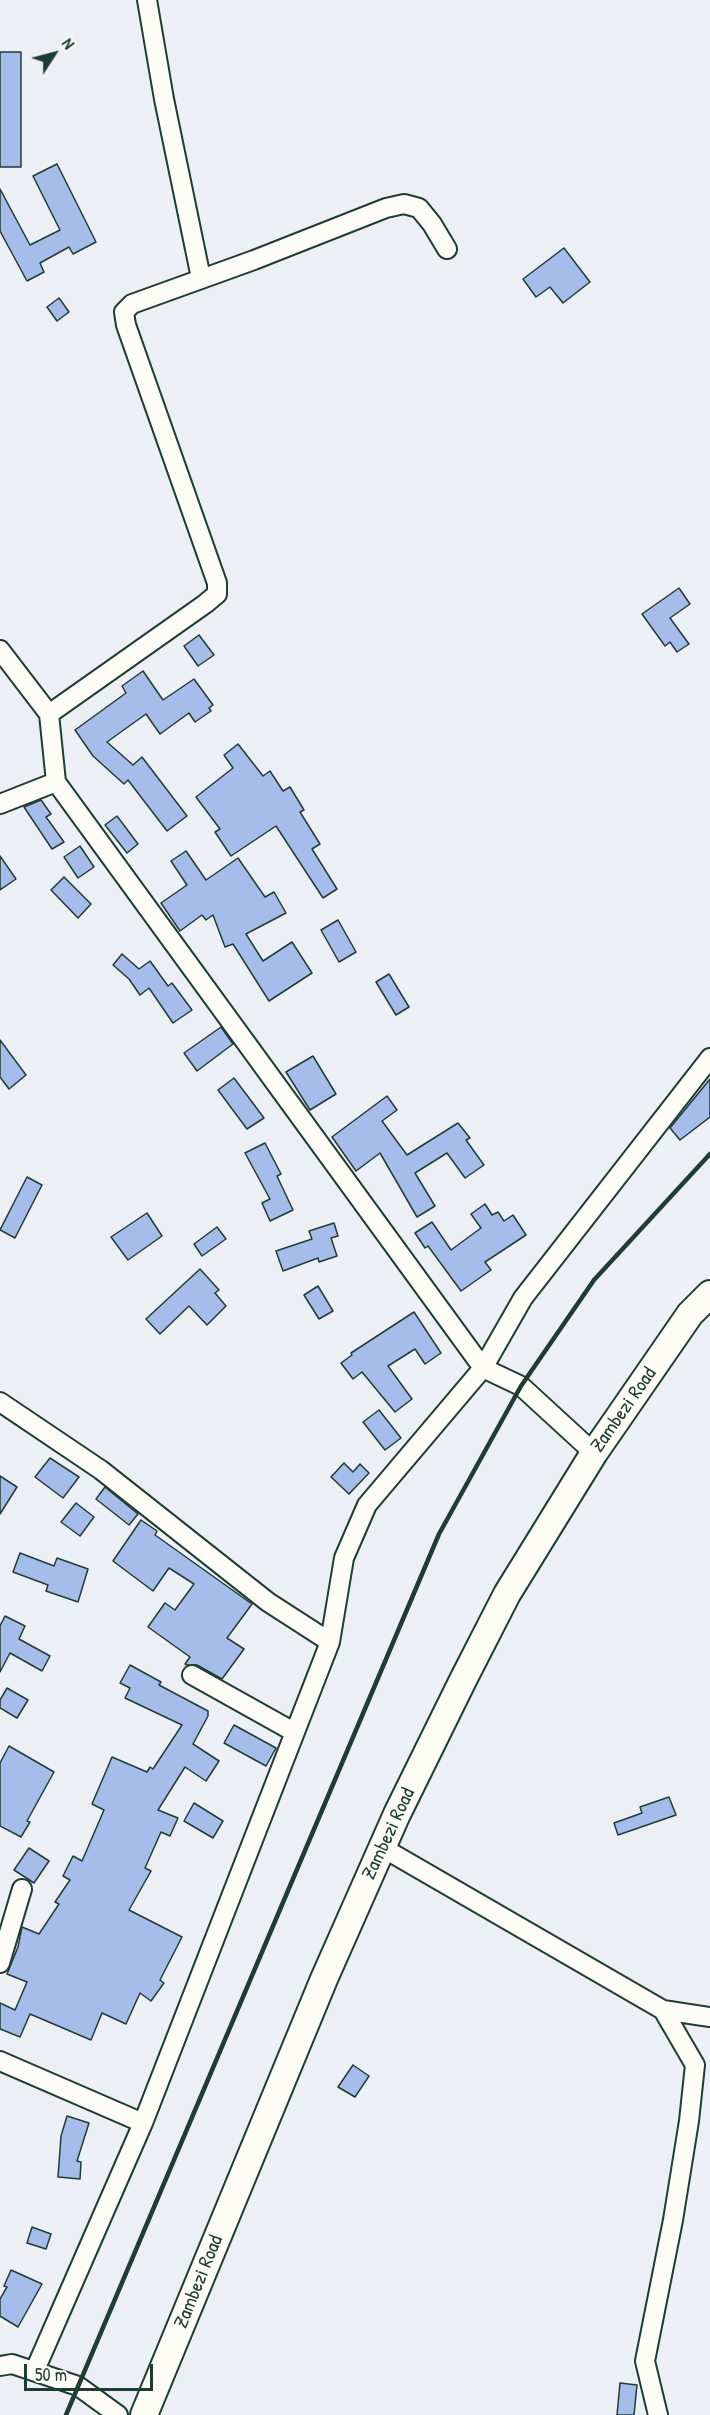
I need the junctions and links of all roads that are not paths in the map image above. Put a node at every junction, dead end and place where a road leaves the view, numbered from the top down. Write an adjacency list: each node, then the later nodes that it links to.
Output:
1 (147, 0): 3 (street)
2 (447, 249): 3 (street)
3 (201, 278): 5 (street)
4 (0, 650): 5 (street)
5 (49, 714): 6 (street)
6 (56, 782): 7 (street); 10 (street)
7 (0, 804)
8 (710, 1058): 10 (street)
9 (710, 1294): 12 (main road, Zambezi Road)
10 (483, 1368): 12 (street); 13 (street)
11 (0, 1401): 13 (street)
12 (594, 1453): 16 (main road, Zambezi Road)
13 (330, 1642): 15 (street)
14 (192, 1675): 15 (street)
15 (294, 1732): 22 (street)
16 (383, 1848): 19 (street); 26 (main road, Zambezi Road)
17 (22, 1889): 18 (street)
18 (0, 1963)
19 (663, 2010): 20 (street); 27 (street)
20 (710, 2017)
21 (0, 2061): 22 (street)
22 (143, 2122): 24 (street)
23 (0, 2366): 24 (street)
24 (35, 2370): 25 (street)
25 (118, 2415)
26 (144, 2415)
27 (658, 2415)

